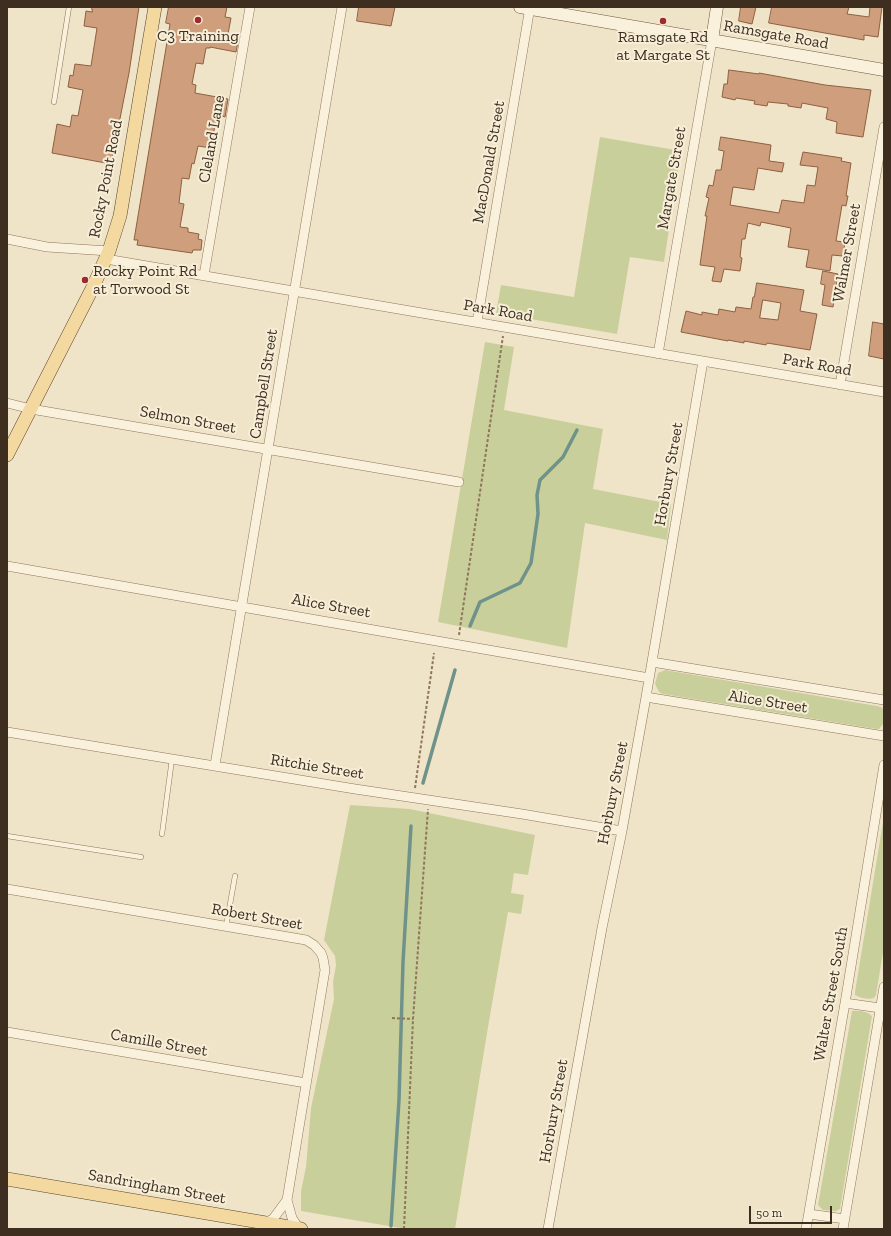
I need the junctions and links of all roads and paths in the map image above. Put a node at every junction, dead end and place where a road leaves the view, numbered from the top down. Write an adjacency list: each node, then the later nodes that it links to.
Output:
1 (69, 7): 9 (lane)
2 (155, 7): 12 (main road, Rocky Point Road)
3 (250, 7): 13 (street, Cleland Lane)
4 (342, 7): 14 (street, Campbell Street)
5 (717, 7): 7 (main road, Margate Street)
6 (526, 8): 7 (main road, Ramsgate Road); 15 (street, MacDonald Street)
7 (712, 40): 8 (main road, Ramsgate Road); 17 (street, Margate Street)
8 (884, 70)
9 (54, 102)
10 (884, 127): 19 (street, Walmer Street)
11 (7, 240): 12 (street, Park Road)
12 (107, 255): 13 (street, Park Road); 22 (main road, Rocky Point Road)
13 (204, 275): 14 (street, Park Road)
14 (294, 291): 15 (street, Park Road); 23 (street, Campbell Street)
15 (477, 322): 16 (street, Park Road)
16 (504, 327): 17 (street, Park Road); 28 (path)
17 (658, 354): 18 (street, Park Road)
18 (703, 361): 19 (street, Park Road); 30 (street, Horbury Street)
19 (840, 385): 20 (street, Park Road)
20 (884, 392)
21 (7, 403): 22 (street, Selmon Street)
22 (31, 408): 23 (street, Selmon Street); 24 (main road, Rocky Point Road)
23 (269, 449): 25 (street, Selmon Street); 27 (street, Campbell Street)
24 (7, 455)
25 (460, 482)
26 (7, 566): 27 (street, Alice Street)
27 (241, 606): 28 (street, Alice Street); 37 (street, Campbell Street)
28 (458, 644): 31 (street, Alice Street)
29 (434, 653): 39 (path)
30 (652, 662): 31 (street, Horbury Street); 33 (street, Alice Street)
31 (649, 678): 32 (street, Horbury Street)
32 (646, 697): 35 (street, Alice Street); 40 (street, Horbury Street)
33 (884, 700)
34 (7, 732): 36 (street, Ritchie Street)
35 (884, 736)
36 (172, 759): 37 (street, Ritchie Street); 41 (lane)
37 (215, 765): 39 (street, Ritchie Street)
38 (884, 765): 48 (street, Walter Street South)
39 (423, 798): 40 (street, Ritchie Street); 51 (path)
40 (622, 831): 61 (street, Horbury Street)
41 (162, 834)
42 (7, 836): 43 (lane)
43 (141, 857)
44 (235, 876): 46 (lane)
45 (7, 889): 46 (street, Robert Street)
46 (226, 927): 53 (street, Robert Street)
47 (884, 987): 49 (street)
48 (845, 1003): 49 (street); 56 (street, Walter Street South)
49 (880, 1008): 57 (street)
50 (392, 1018): 51 (path)
51 (413, 1019): 60 (path)
52 (7, 1032): 53 (street, Camille Street)
53 (306, 1083): 55 (street, Robert Street)
54 (7, 1179): 58 (main road, Sandringham Street)
55 (287, 1200): 58 (street, Robert Street); 59 (street, Robert Street)
56 (809, 1214): 57 (street); 62 (street, Walter Street South)
57 (845, 1219): 63 (street)
58 (264, 1223): 59 (main road, Sandringham Street)
59 (300, 1229)
60 (404, 1229)
61 (548, 1229)
62 (806, 1229)
63 (843, 1229)

